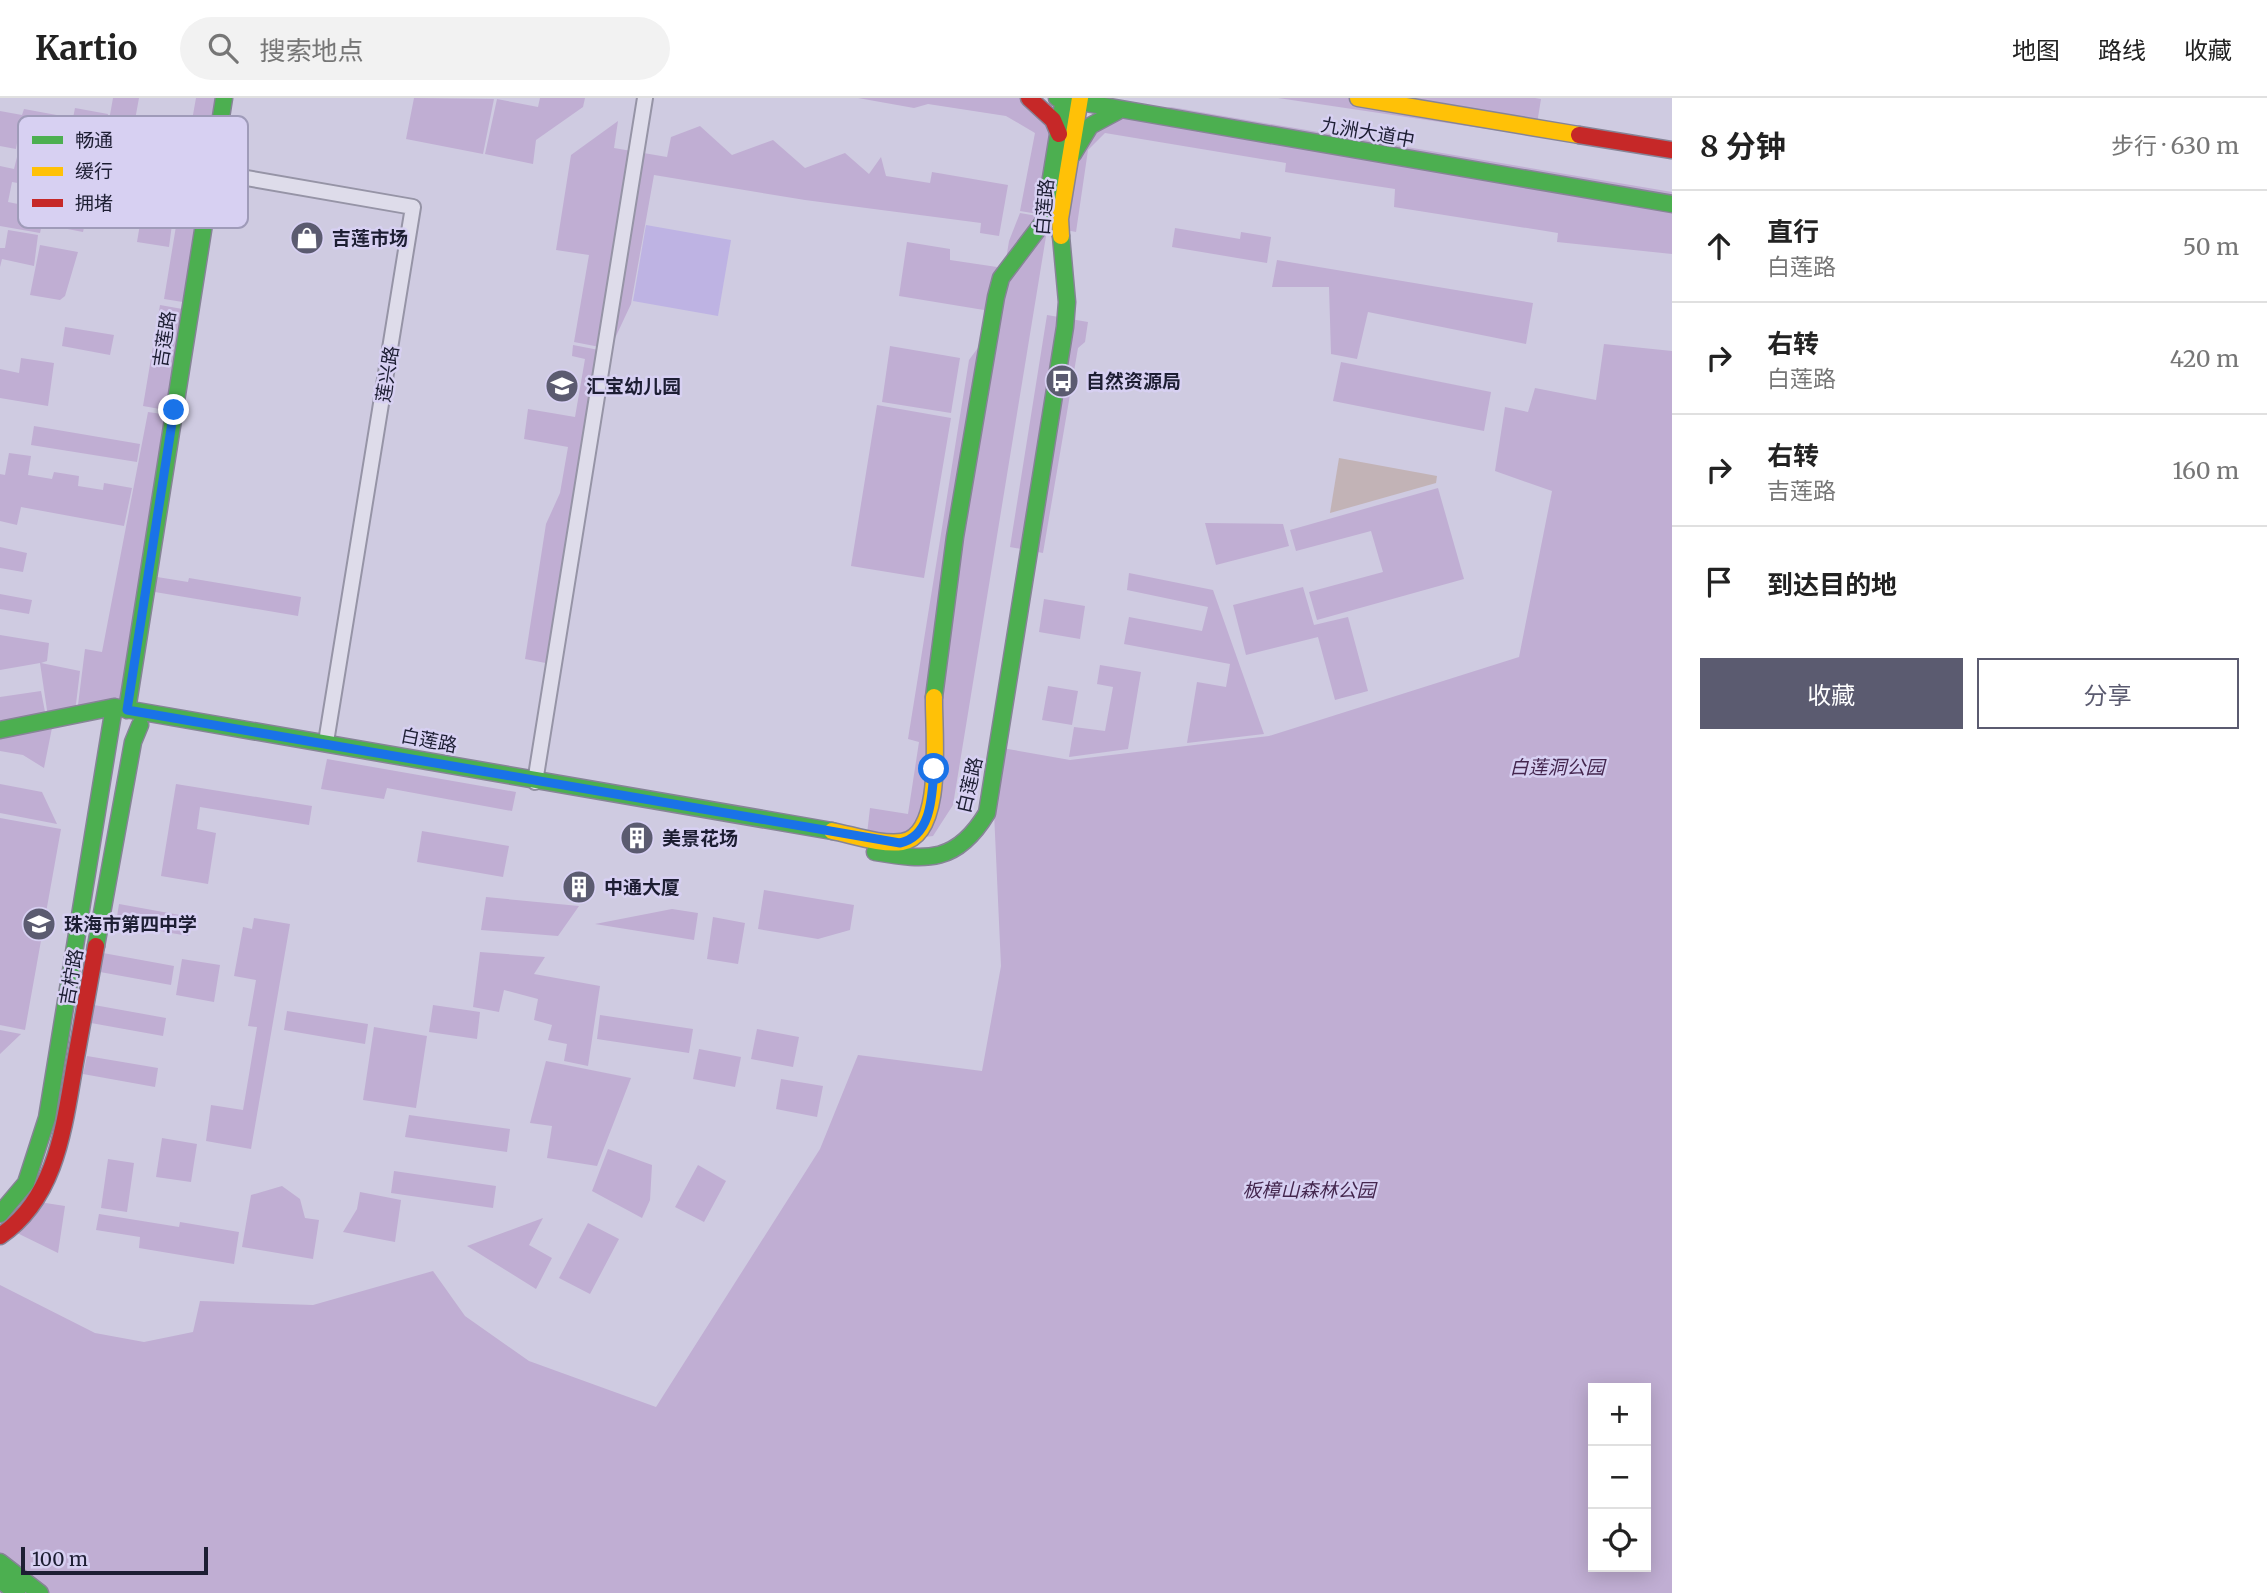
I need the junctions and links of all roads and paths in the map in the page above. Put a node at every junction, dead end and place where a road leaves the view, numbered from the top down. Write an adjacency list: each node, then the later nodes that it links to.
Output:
1 (224, 98): 8 (main road, 吉莲路)
2 (645, 98): 19 (street)
3 (1029, 98): 9 (main road)
4 (1359, 98): 10 (main road, 九洲大道中)
5 (1061, 99): 6 (main road, 九洲大道中); 9 (main road, 白莲路)
6 (1080, 101): 7 (main road, 九洲大道中); 11 (main road, 白莲路)
7 (1119, 111): 11 (main road); 13 (main road, 九洲大道中)
8 (221, 116)
9 (1059, 134): 19 (main road, 白莲路)
10 (1672, 150)
11 (1073, 154): 16 (main road, 白莲路)
12 (248, 178): 18 (street, 莲兴路)
13 (1672, 204)
14 (202, 228): 15 (main road, 吉莲路)
15 (118, 714): 16 (main road); 17 (main road, 白莲路); 18 (main road, 白莲路); 20 (main road, 吉柠路)
16 (140, 725): 21 (main road, 吉柠路)
17 (0, 730)
18 (327, 742): 19 (main road, 白莲路)
19 (535, 782)
20 (0, 1214)
21 (0, 1236)
22 (0, 1562): 25 (main road)
23 (0, 1580): 24 (main road)
24 (17, 1593)
25 (40, 1593)

